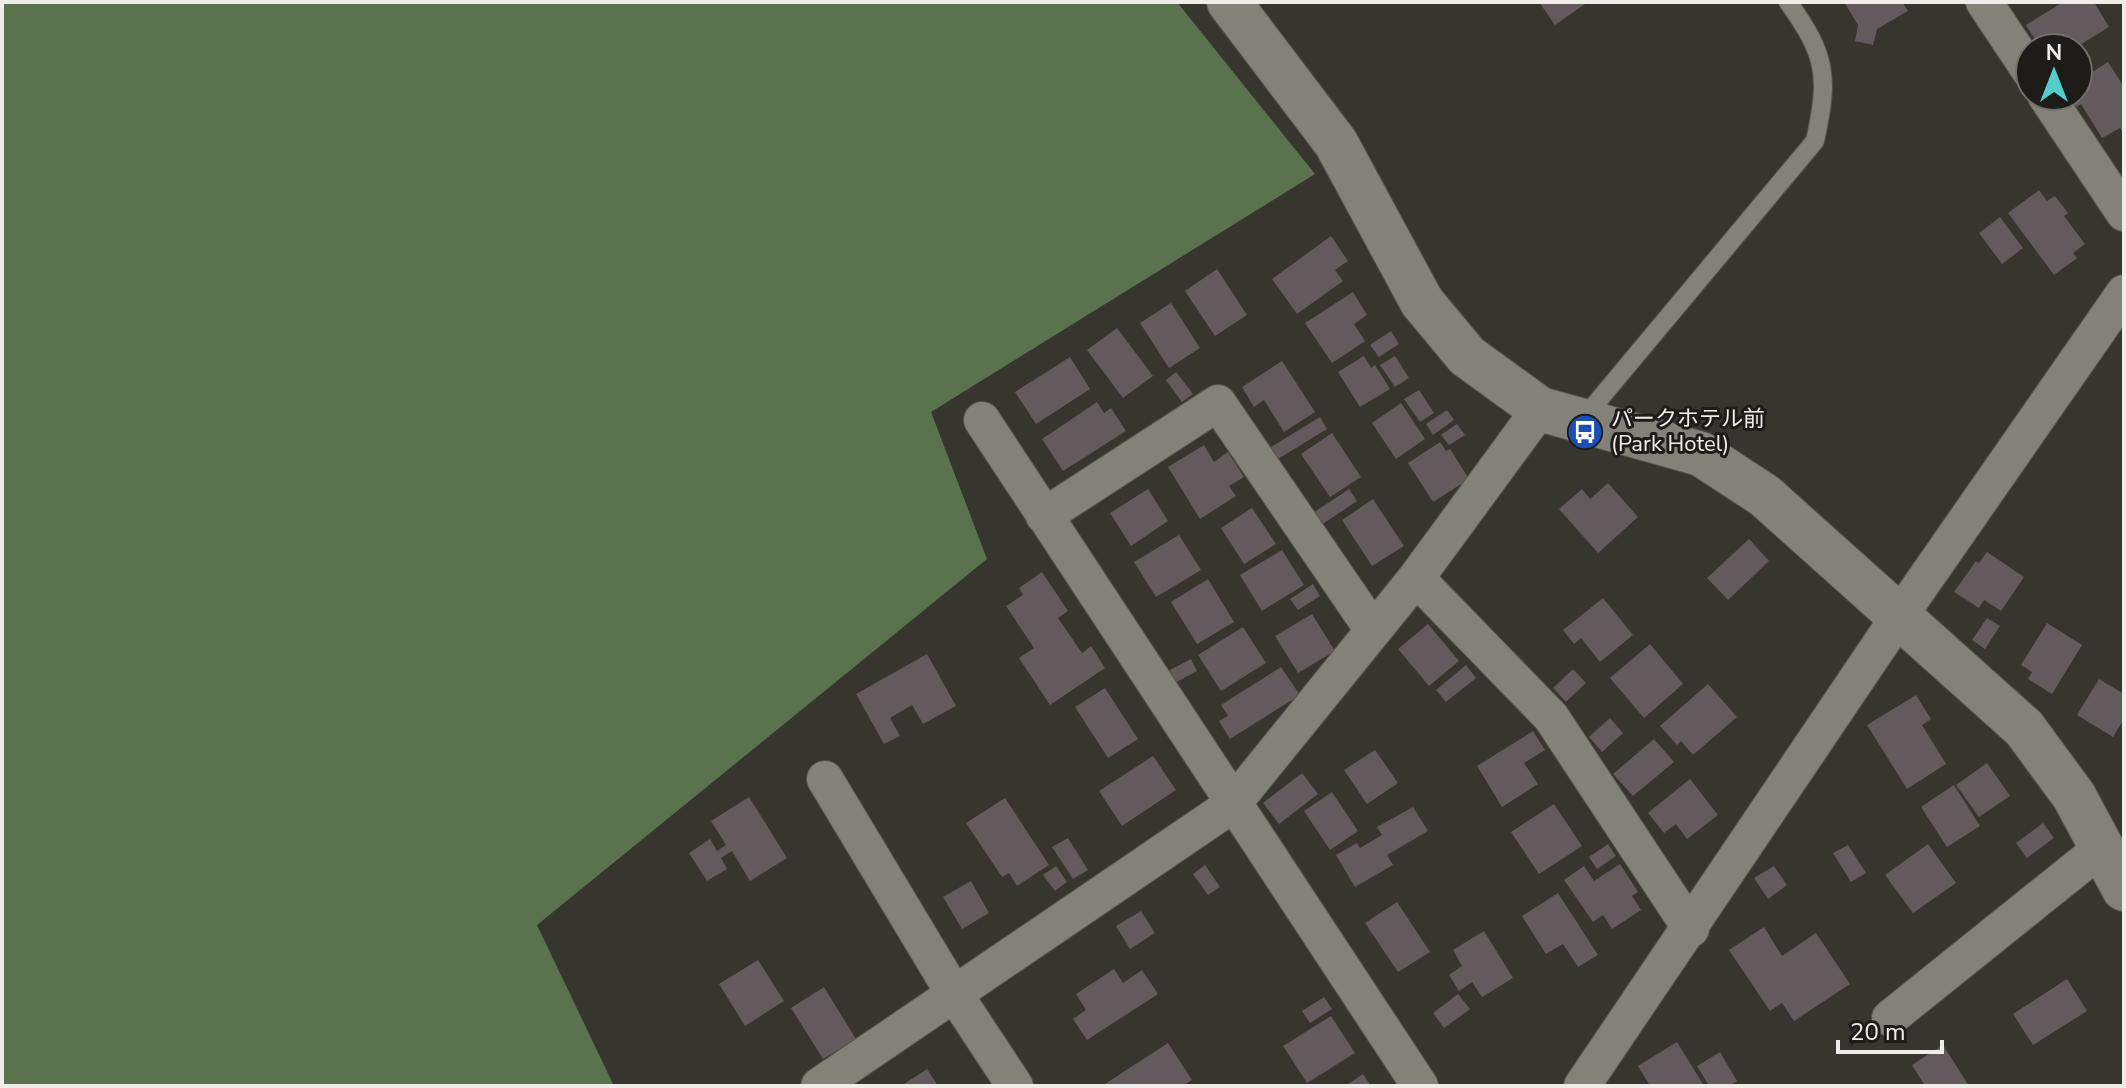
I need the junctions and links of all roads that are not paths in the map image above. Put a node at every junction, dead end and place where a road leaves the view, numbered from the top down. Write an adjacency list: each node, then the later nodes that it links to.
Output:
1 (1229, 2): 8 (street)
2 (1788, 2): 10 (lane)
3 (1984, 2): 4 (street)
4 (2014, 47)
5 (2057, 112): 6 (street)
6 (2124, 213)
7 (2124, 293): 13 (street)
8 (1540, 409): 10 (street); 12 (street)
9 (982, 420): 11 (street)
10 (1581, 422): 13 (street)
11 (1044, 516): 14 (street); 16 (street)
12 (1416, 578): 14 (street); 19 (street)
13 (1898, 618): 17 (street); 19 (street)
14 (1373, 630): 16 (street)
15 (825, 779): 20 (street)
16 (1232, 805): 20 (street); 24 (street)
17 (2103, 847): 18 (street); 21 (street)
18 (2124, 889)
19 (1691, 929): 25 (street)
20 (953, 992): 22 (street); 23 (street)
21 (1890, 1018)
22 (819, 1086)
23 (1015, 1086)
24 (1420, 1086)
25 (1582, 1086)

